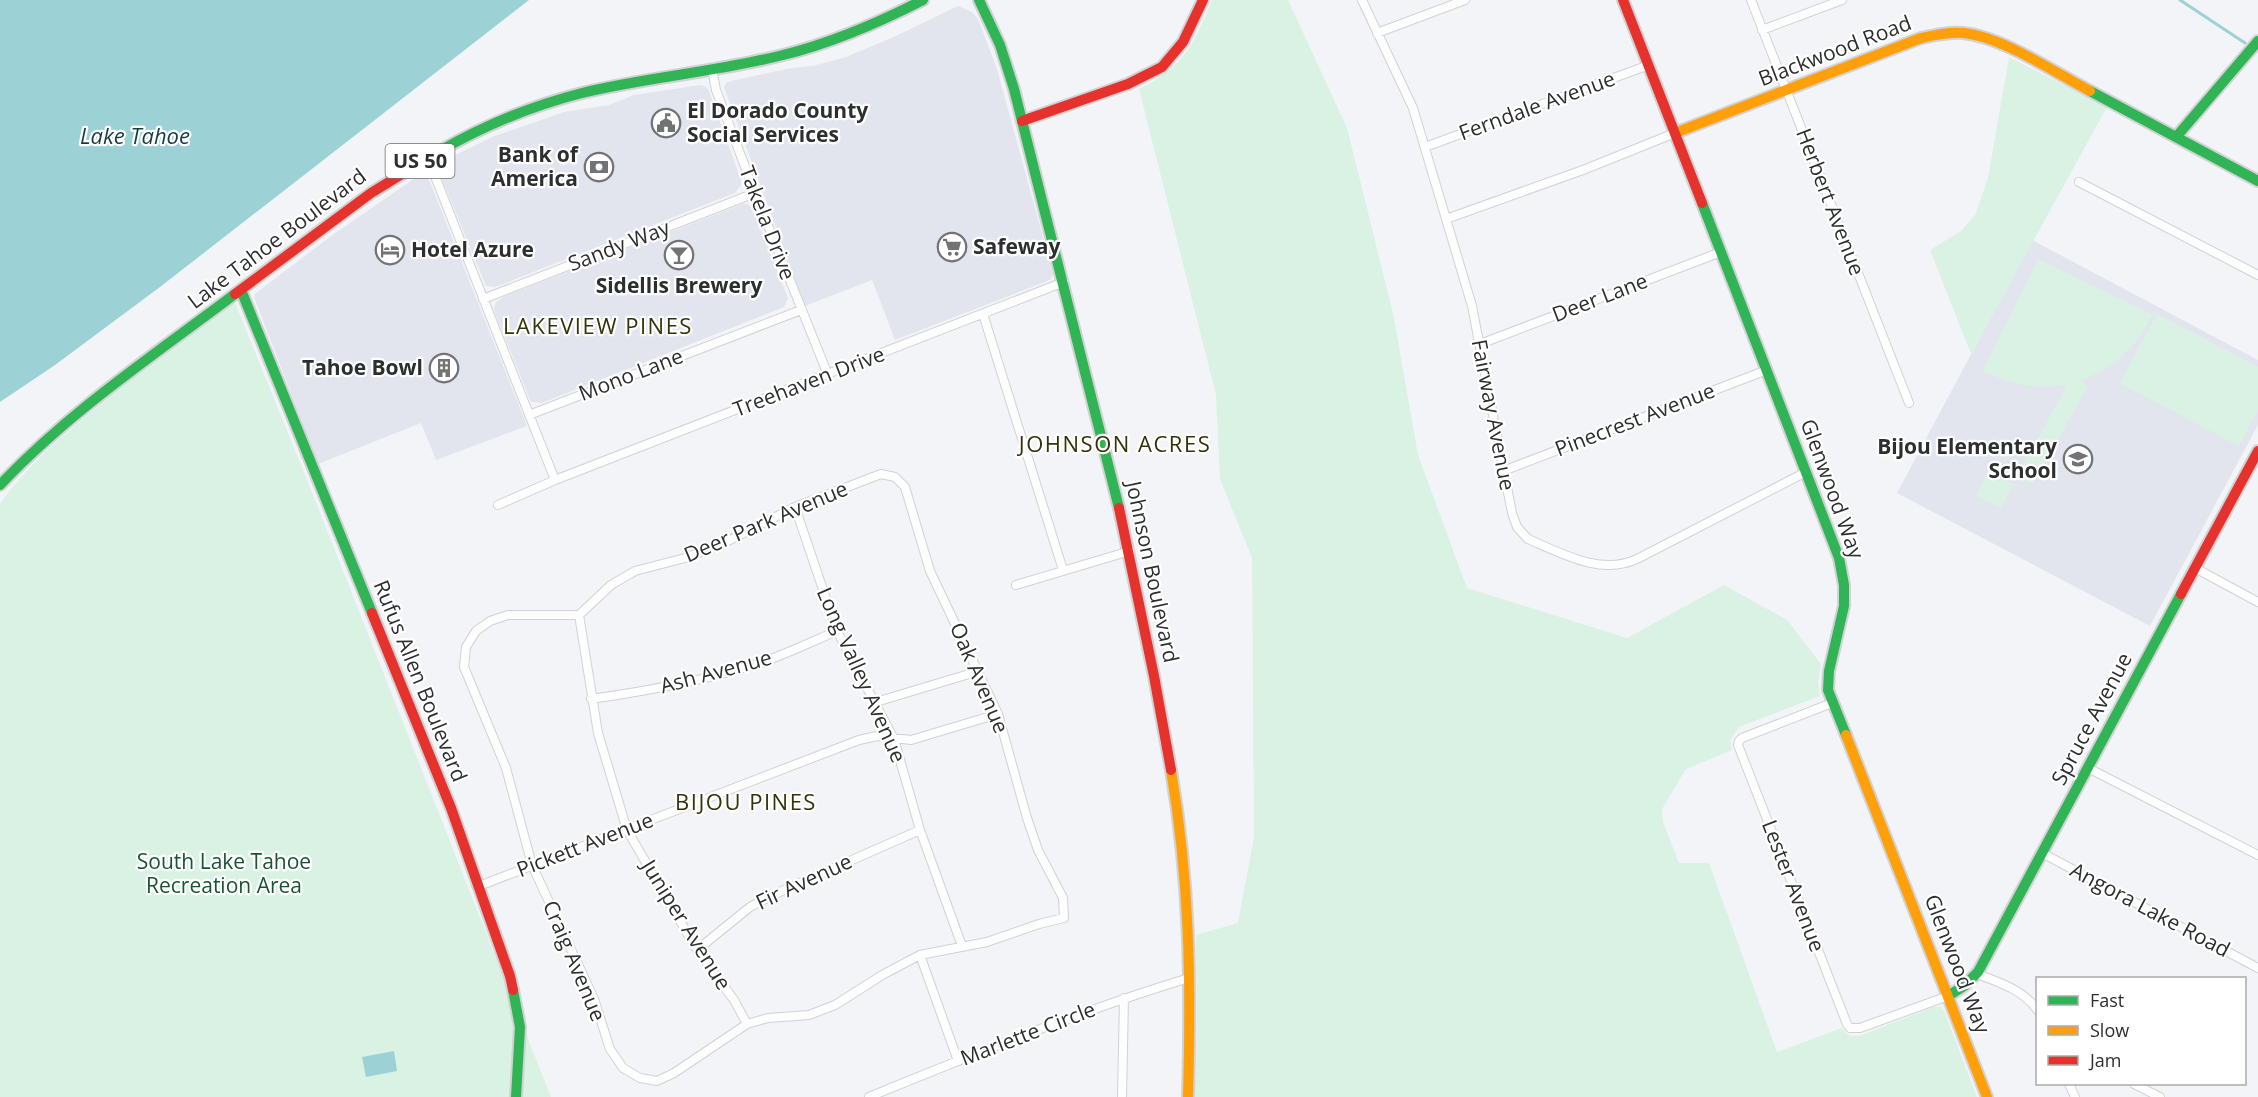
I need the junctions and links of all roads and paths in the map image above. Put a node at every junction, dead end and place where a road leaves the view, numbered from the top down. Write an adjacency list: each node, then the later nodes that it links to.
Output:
1 (923, 0): 13 (main road, Lake Tahoe Boulevard / US 50)
2 (979, 0): 15 (main road, Johnson Boulevard)
3 (1203, 0): 15 (main road)
4 (1362, 0): 10 (street, Fairway Avenue)
5 (1465, 0): 10 (street)
6 (1623, 0): 12 (main road, Glenwood Way)
7 (1751, 0): 9 (street, Herbert Avenue)
8 (1842, 0): 9 (street)
9 (1762, 30): 14 (street, Herbert Avenue)
10 (1377, 33): 18 (street, Fairway Avenue)
11 (2258, 41): 17 (main road)
12 (1648, 65): 16 (main road, Glenwood Way); 18 (street, Ferndale Avenue)
13 (712, 69): 19 (main road, Lake Tahoe Boulevard / US 50); 22 (street, Takela Drive)
14 (1786, 90): 16 (main road, Blackwood Road); 17 (main road, Blackwood Road); 34 (street, Herbert Avenue)
15 (1022, 122): 26 (main road, Johnson Boulevard)
16 (1675, 133): 23 (street, Blackwood Road); 24 (main road, Glenwood Way)
17 (2177, 136): 20 (main road, Blackwood Road)
18 (1425, 147): 23 (street, Fairway Avenue)
19 (427, 156): 27 (main road, Lake Tahoe Boulevard / US 50); 28 (street)
20 (2258, 181)
21 (2079, 182): 25 (street)
22 (755, 193): 28 (street, Sandy Way); 29 (street, Takela Drive)
23 (1446, 219): 31 (street, Fairway Avenue)
24 (1721, 252): 31 (street, Deer Lane); 32 (main road, Glenwood Way)
25 (2258, 275)
26 (1064, 282): 30 (street, Treehaven Drive); 44 (main road, Johnson Boulevard)
27 (241, 290): 41 (main road, Lake Tahoe Boulevard / US 50); 63 (main road, Rufus Allen Boulevard)
28 (483, 299): 35 (street)
29 (801, 310): 33 (street, Takela Drive); 35 (street, Mono Lane)
30 (983, 314): 33 (street, Treehaven Drive); 46 (street)
31 (1479, 344): 37 (street, Fairway Avenue)
32 (1767, 369): 37 (street, Pinecrest Avenue); 38 (main road, Glenwood Way)
33 (828, 375): 40 (street, Treehaven Drive)
34 (1909, 403)
35 (529, 415): 40 (street)
36 (2258, 451): 45 (main road, Spruce Avenue)
37 (1503, 471): 38 (street, Fairway Avenue)
38 (1806, 472): 54 (main road, Glenwood Way)
39 (895, 477): 43 (street, Deer Park Avenue); 51 (street, Oak Avenue)
40 (555, 480): 42 (street, Treehaven Drive)
41 (0, 485)
42 (498, 505)
43 (795, 507): 49 (street, Deer Park Avenue); 50 (street, Long Valley Avenue)
44 (1130, 551): 46 (street); 69 (main road, Johnson Boulevard)
45 (2195, 568): 48 (street); 57 (main road, Spruce Avenue)
46 (1063, 570): 47 (street)
47 (1016, 585)
48 (2258, 602)
49 (579, 615): 52 (street, Juniper Avenue); 62 (street, Craig Avenue)
50 (837, 631): 52 (street, Ash Avenue); 53 (street, Long Valley Avenue)
51 (979, 671): 53 (street); 55 (street, Oak Avenue)
52 (591, 699): 58 (street, Juniper Avenue)
53 (876, 702): 56 (street, Long Valley Avenue)
54 (1832, 703): 70 (main road, Glenwood Way); 70 (street, Lester Avenue)
55 (998, 714): 56 (street, Pickett Avenue); 64 (street, Oak Avenue)
56 (894, 739): 58 (street, Pickett Avenue); 59 (street, Long Valley Avenue)
57 (2088, 768): 60 (main road, Spruce Avenue); 61 (street)
58 (627, 830): 62 (street, Pickett Avenue); 65 (street, Juniper Avenue)
59 (920, 830): 64 (street, Long Valley Avenue); 65 (street, Fir Avenue)
60 (2042, 853): 67 (street, Angora Lake Road); 68 (main road, Spruce Avenue)
61 (2258, 855)
62 (532, 865): 63 (street, Pickett Avenue); 73 (street, Craig Avenue)
63 (479, 886): 76 (main road, Rufus Allen Boulevard)
64 (962, 946): 66 (street)
65 (697, 950): 73 (street, Juniper Avenue)
66 (920, 955): 73 (street); 74 (street)
67 (2258, 968)
68 (1977, 974): 70 (main road, Spruce Avenue); 72 (street)
69 (1189, 978): 71 (street, Marlette Circle); 79 (main road, Johnson Boulevard)
70 (1948, 996): 80 (main road, Glenwood Way)
71 (1124, 998): 74 (street, Marlette Circle); 78 (street)
72 (2036, 1010)
73 (747, 1024)
74 (958, 1060): 77 (street, Marlette Circle)
75 (2138, 1085): 81 (street)
76 (516, 1097)
77 (869, 1097)
78 (1122, 1097)
79 (1188, 1097)
80 (1987, 1097)
81 (2160, 1097)

